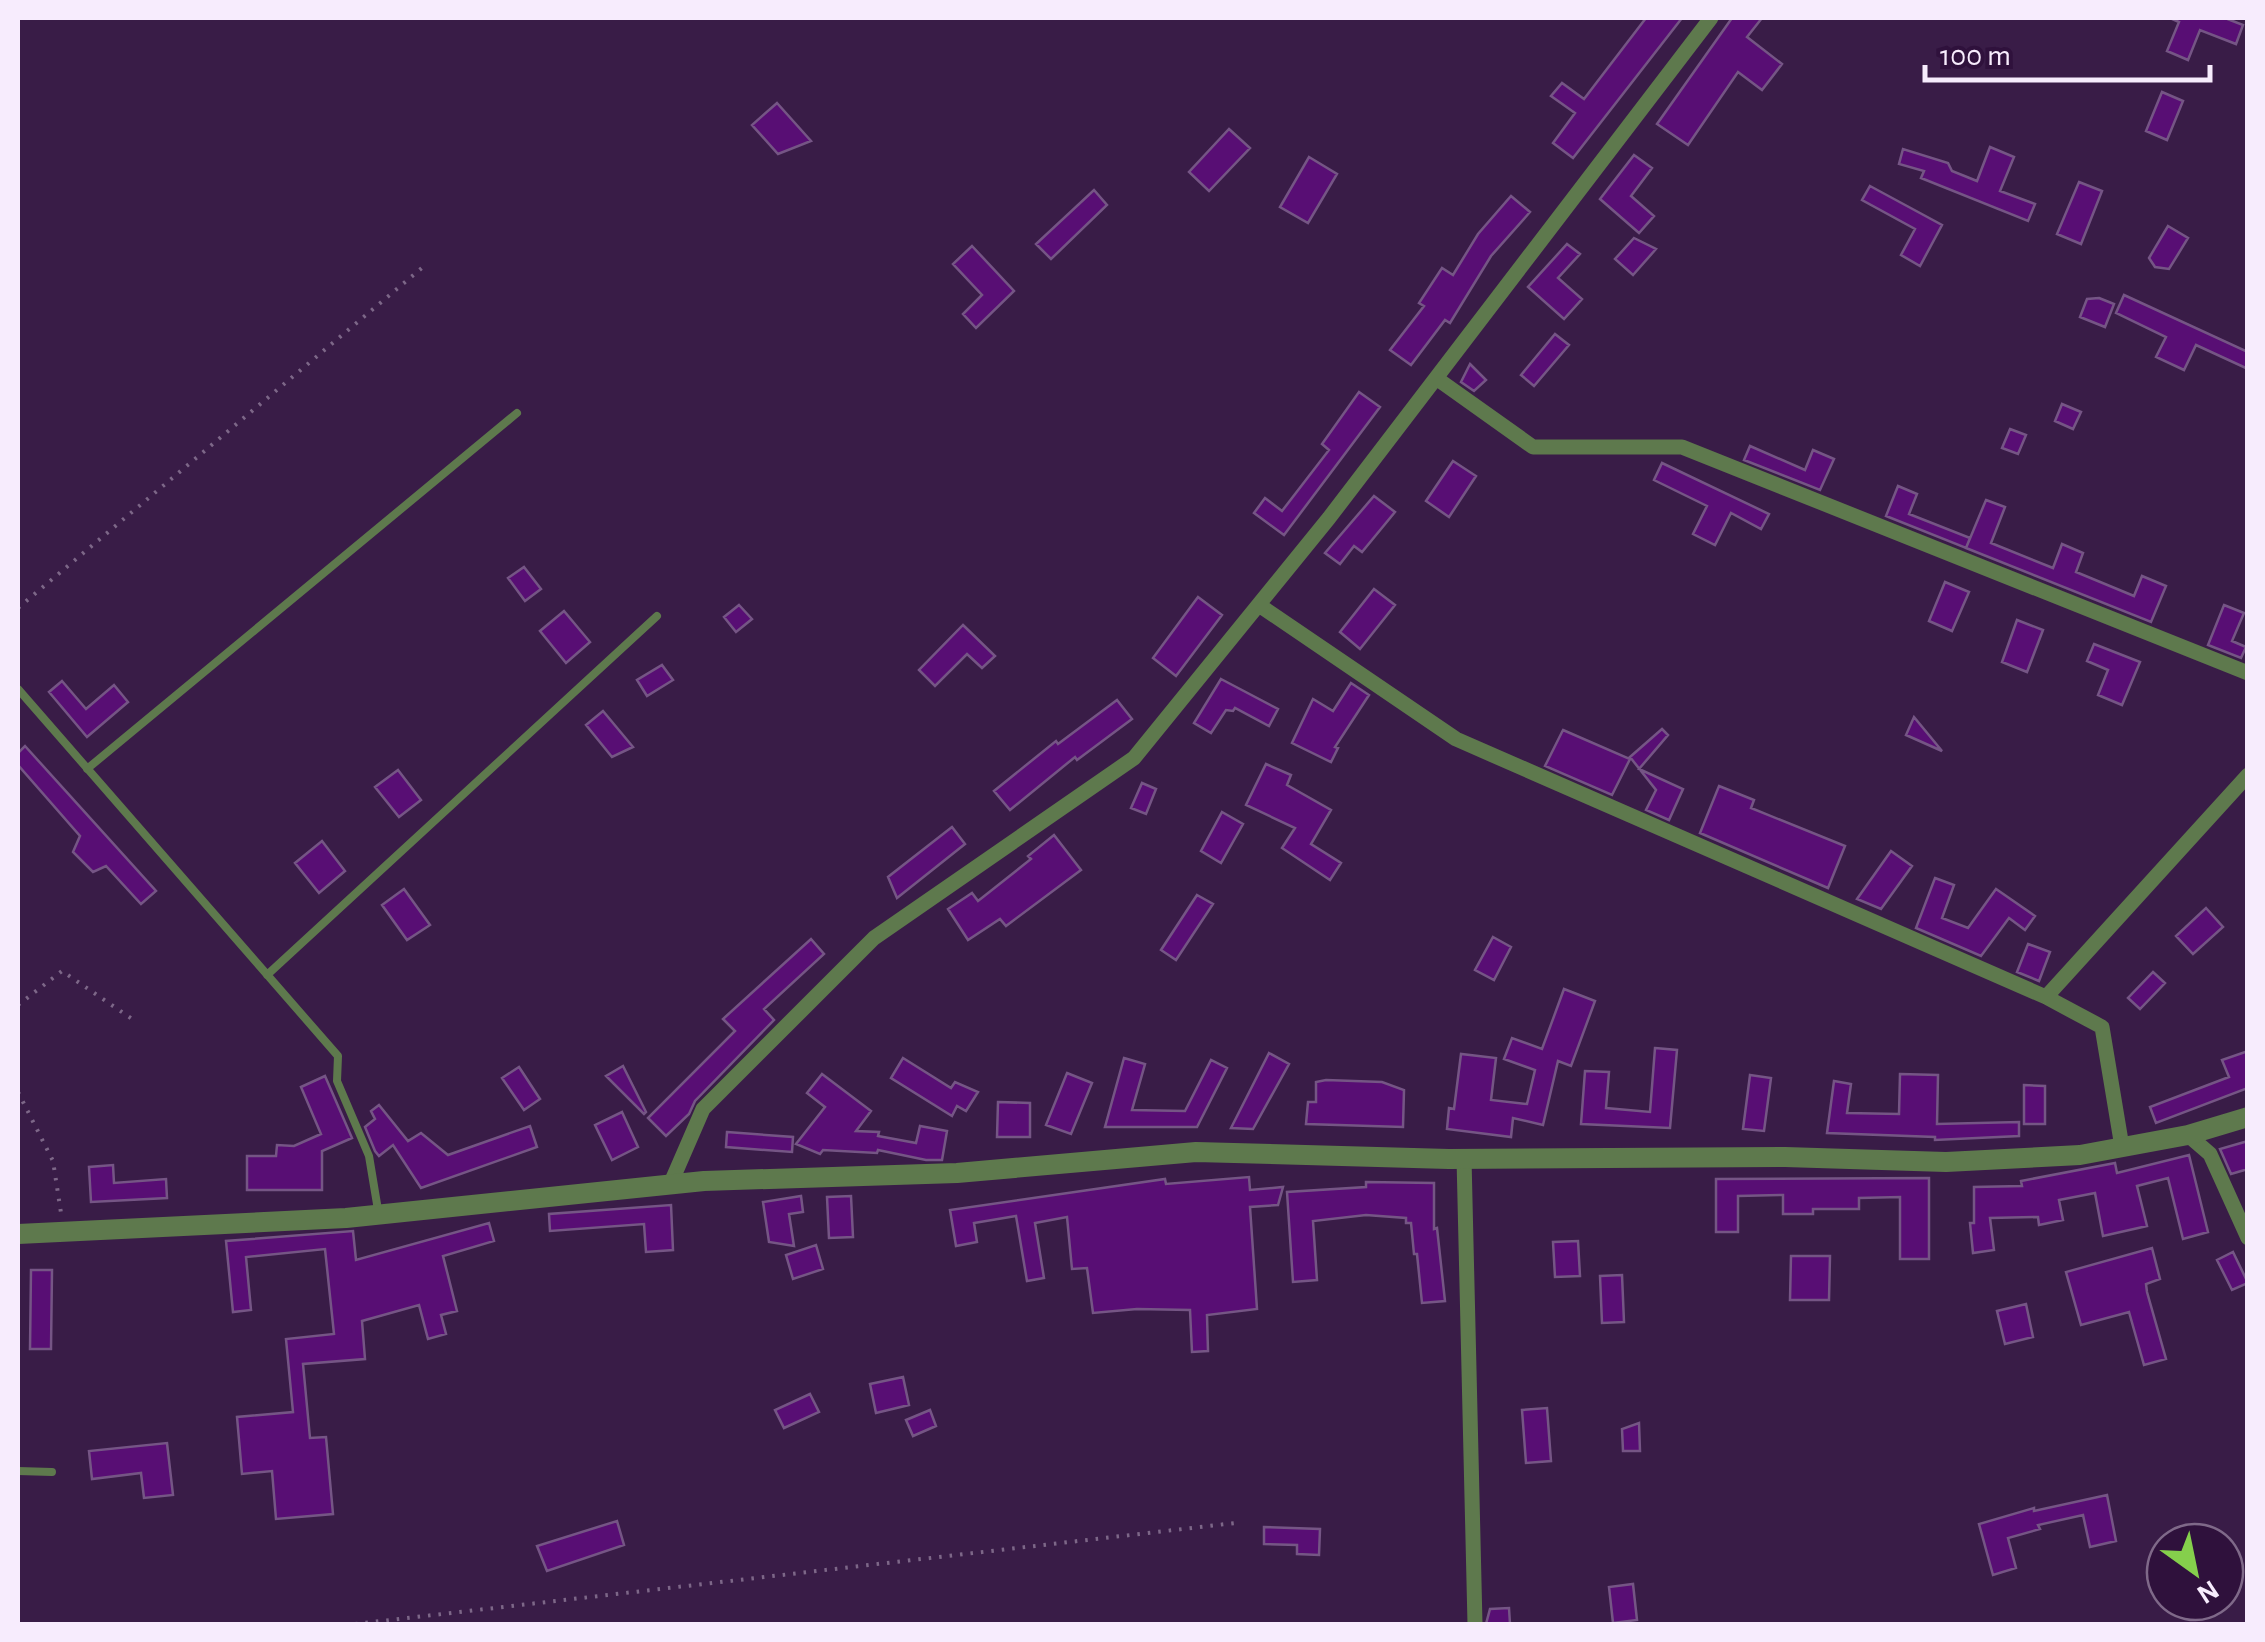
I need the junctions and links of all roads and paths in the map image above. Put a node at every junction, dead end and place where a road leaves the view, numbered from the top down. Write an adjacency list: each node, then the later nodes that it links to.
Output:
1 (1711, 18): 3 (street)
2 (423, 268): 6 (path)
3 (1436, 378): 5 (street); 8 (street)
4 (518, 413): 10 (lane)
5 (1259, 605): 13 (street); 21 (street)
6 (18, 608)
7 (657, 616): 12 (lane)
8 (2248, 673)
9 (18, 690): 10 (lane)
10 (87, 768): 12 (lane)
11 (2248, 775): 13 (street)
12 (268, 976): 22 (lane)
13 (2046, 997): 19 (street)
14 (18, 1004): 15 (path)
15 (135, 1020)
16 (18, 1092): 23 (path)
17 (2248, 1116): 18 (street)
18 (2188, 1135): 19 (street); 25 (street)
19 (2122, 1147): 20 (street)
20 (1464, 1158): 21 (street); 30 (street)
21 (670, 1184): 22 (street)
22 (379, 1215): 23 (street)
23 (64, 1232): 24 (street)
24 (18, 1234)
25 (2248, 1238)
26 (18, 1471): 27 (lane)
27 (52, 1472)
28 (1234, 1523): 29 (path)
29 (356, 1624)
30 (1475, 1624)

